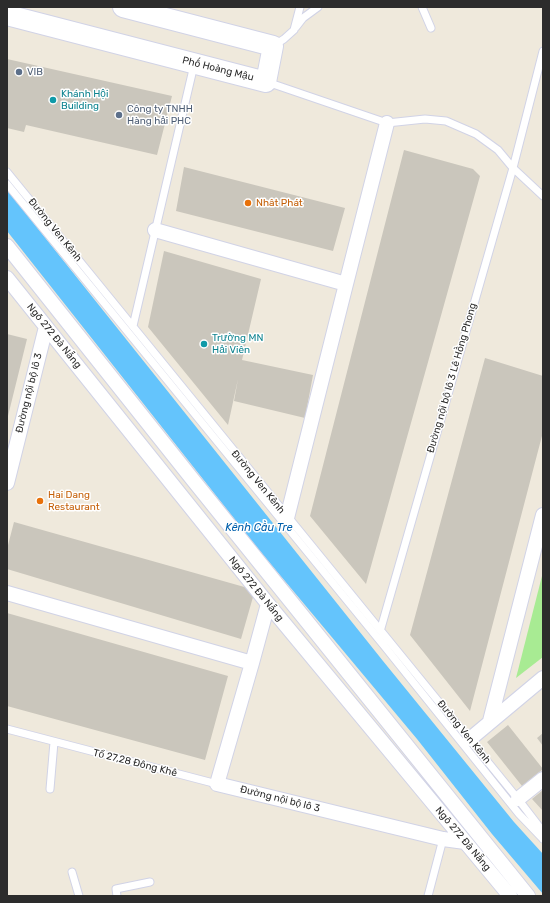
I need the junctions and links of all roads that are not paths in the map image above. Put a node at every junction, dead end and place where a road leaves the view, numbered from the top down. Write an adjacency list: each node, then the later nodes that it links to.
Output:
1 (123, 7): 8 (street)
2 (300, 7): 7 (lane)
3 (318, 7): 7 (lane)
4 (422, 7): 6 (lane)
5 (7, 15): 10 (street, Phố Hoàng Mậu)
6 (431, 28)
7 (294, 30): 8 (lane)
8 (273, 46): 11 (street, Phố Hoàng Mậu)
9 (543, 51): 13 (lane, Đường nội bộ lô 3 Lê Hồng Phong)
10 (194, 63): 11 (street, Phố Hoàng Mậu); 17 (lane)
11 (266, 82): 12 (lane)
12 (386, 123): 13 (lane); 20 (street)
13 (512, 168): 16 (lane); 28 (lane, Đường nội bộ lô 3 Lê Hồng Phong)
14 (7, 172): 21 (lane, Đường Ven Kênh)
15 (7, 184): 40 (lane, Đường Ven Kênh)
16 (543, 196)
17 (155, 230): 20 (street); 21 (lane)
18 (7, 246): 48 (street)
19 (7, 278): 22 (street, Ngõ 272 Đà Nẵng)
20 (346, 284): 25 (street)
21 (133, 326): 25 (lane, Đường Ven Kênh)
22 (46, 327): 23 (street, Đường nội bộ lô 3); 27 (street, Ngõ 272 Đà Nẵng)
23 (7, 483)
24 (543, 515): 31 (street)
25 (287, 518): 28 (lane, Đường Ven Kênh)
26 (7, 594): 29 (street)
27 (268, 604): 29 (street); 41 (street, Ngõ 272 Đà Nẵng)
28 (381, 628): 33 (lane, Đường Ven Kênh)
29 (252, 664): 36 (street)
30 (543, 678): 31 (street)
31 (490, 721): 33 (street)
32 (7, 729): 34 (lane)
33 (470, 739): 38 (lane, Đường Ven Kênh)
34 (54, 742): 36 (lane, Tổ 27,28 Đông Khê); 37 (lane)
35 (543, 779): 38 (street)
36 (217, 784): 39 (street, Đường nội bộ lô 3)
37 (50, 789)
38 (518, 799): 40 (lane, Đường Ven Kênh)
39 (443, 839): 41 (street, Đường nội bộ lô 3); 46 (lane)
40 (543, 839)
41 (465, 842): 47 (street, Ngõ 272 Đà Nẵng)
42 (72, 872): 44 (lane)
43 (150, 882): 45 (lane)
44 (79, 896)
45 (117, 896)
46 (428, 896)
47 (510, 896)
48 (528, 896)

